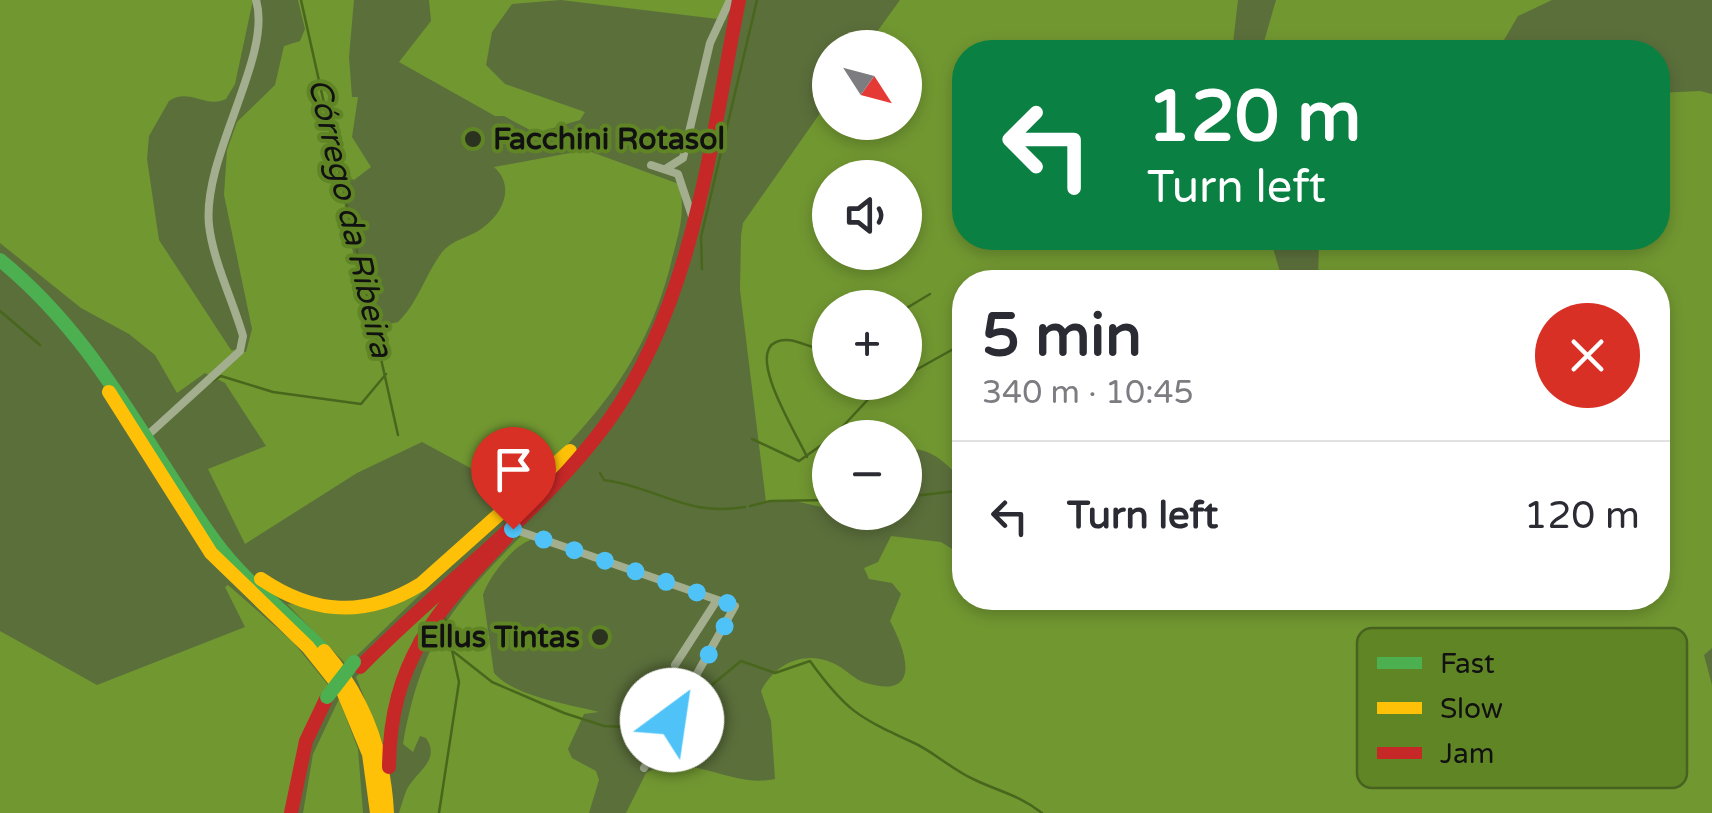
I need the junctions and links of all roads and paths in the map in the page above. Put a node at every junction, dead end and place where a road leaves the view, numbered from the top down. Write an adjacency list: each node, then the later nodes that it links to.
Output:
1 (256, 0): 12 (street)
2 (730, 0): 5 (street)
3 (740, 0): 6 (highway)
4 (651, 165): 5 (street)
5 (667, 168): 6 (street)
6 (692, 216): 9 (highway)
7 (0, 260): 12 (highway)
8 (0, 270): 19 (highway)
9 (636, 374): 10 (highway); 11 (highway)
10 (619, 404): 14 (highway); 16 (highway)
11 (596, 426): 13 (highway); 16 (highway)
12 (149, 434): 13 (highway)
13 (167, 464): 25 (highway)
14 (513, 529): 15 (street); 25 (highway)
15 (717, 600): 17 (street); 20 (street)
16 (357, 664): 18 (highway, bridge)
17 (675, 665)
18 (330, 699): 21 (highway); 22 (highway)
19 (352, 709): 23 (highway); 24 (highway)
20 (644, 768)
21 (291, 813)
22 (299, 813)
23 (369, 813)
24 (377, 813)
25 (388, 813)

